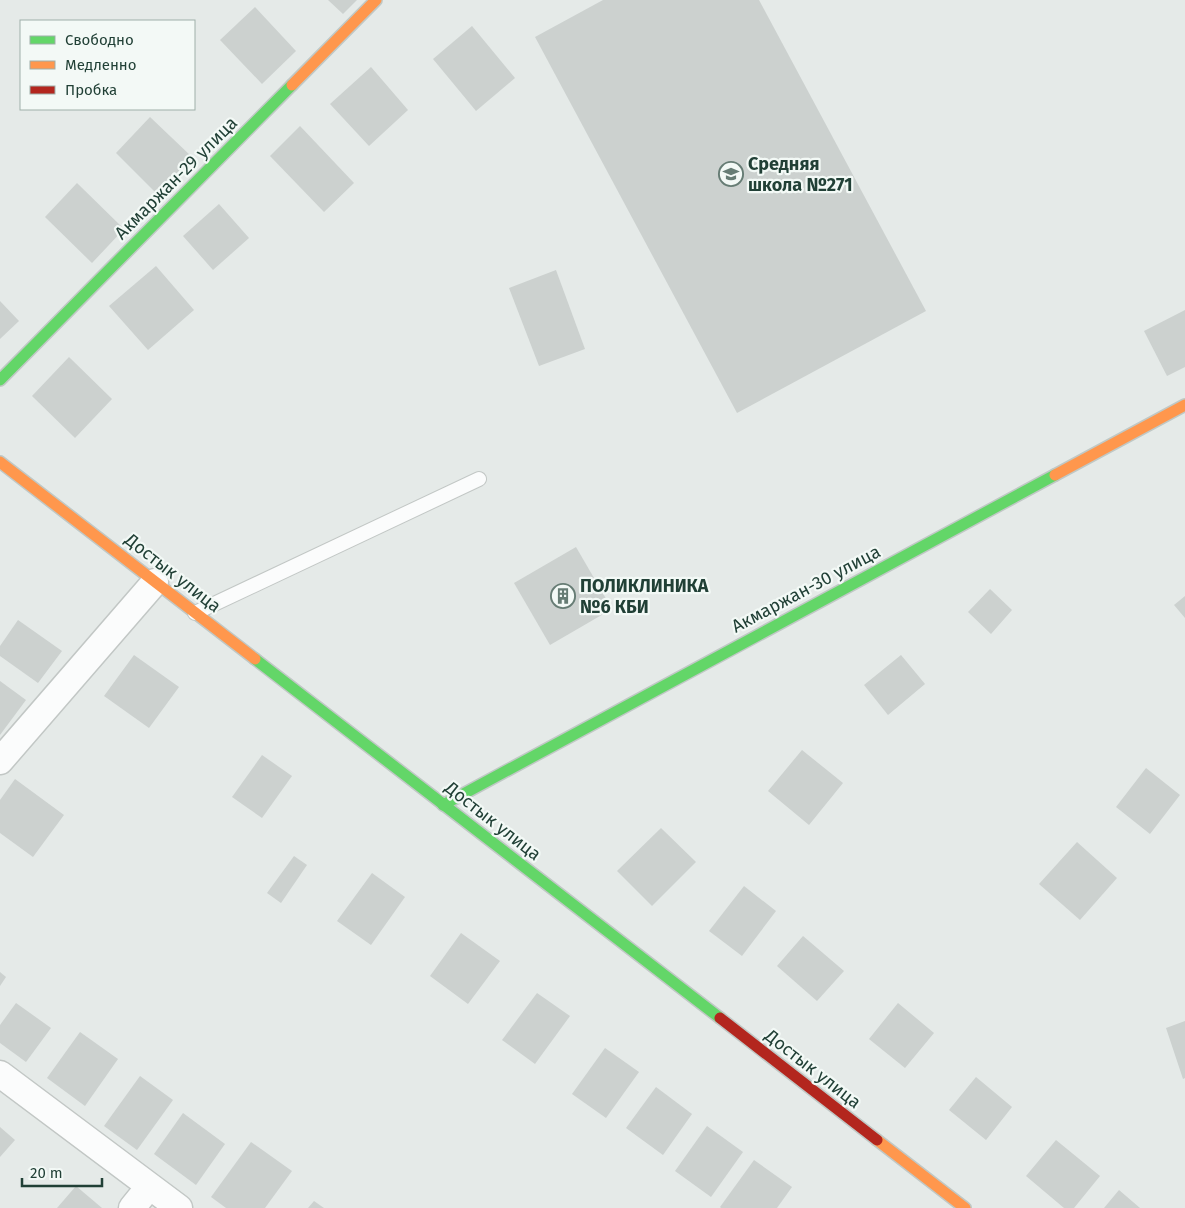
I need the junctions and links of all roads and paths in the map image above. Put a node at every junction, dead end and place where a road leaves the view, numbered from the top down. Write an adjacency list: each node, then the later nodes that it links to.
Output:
1 (376, 0): 2 (street, Акмаржан-29 улица)
2 (0, 380)
3 (1185, 405): 9 (street, Акмаржан-30 улица)
4 (0, 462): 6 (street, Достык улица)
5 (479, 479): 7 (lane)
6 (155, 582): 7 (street, Достык улица); 8 (street)
7 (195, 613): 9 (street, Достык улица)
8 (0, 761)
9 (443, 804): 14 (street, Достык улица)
10 (0, 1074): 11 (street)
11 (150, 1187): 12 (street); 13 (street)
12 (132, 1208)
13 (179, 1208)
14 (965, 1208)

